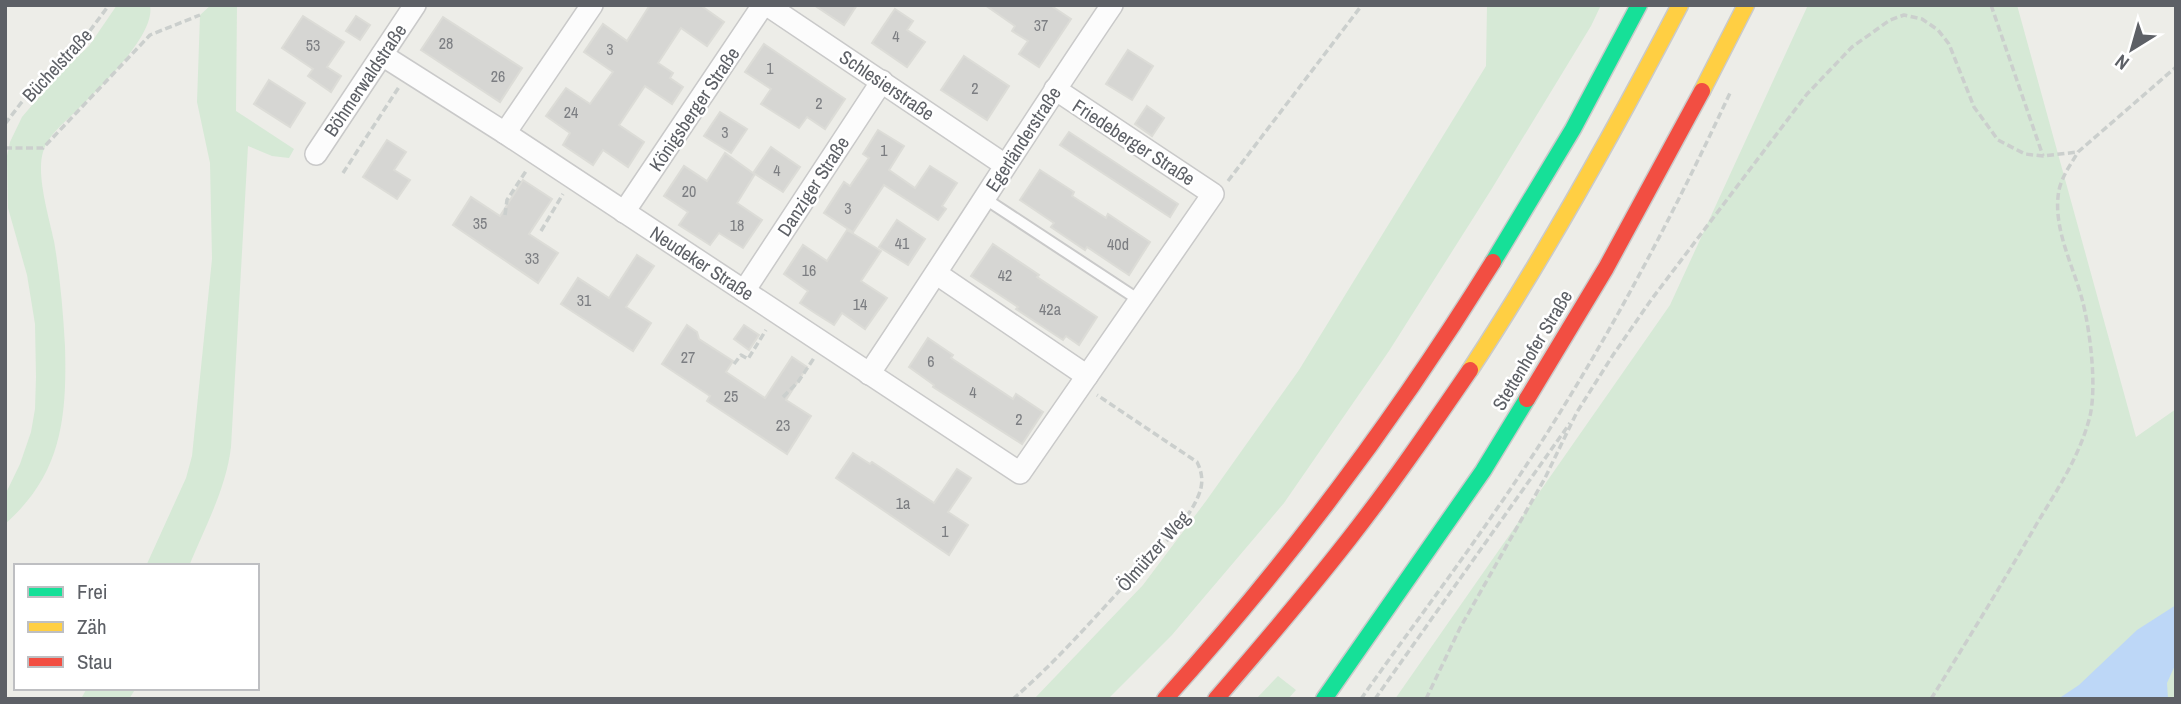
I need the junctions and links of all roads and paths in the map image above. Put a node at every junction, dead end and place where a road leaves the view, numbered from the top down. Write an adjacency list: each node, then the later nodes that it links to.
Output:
1 (109, 5): 17 (path, Büchelstraße)
2 (415, 5): 12 (street, Böhmerwaldstraße)
3 (592, 5): 18 (street)
4 (765, 5): 15 (street, Schlesierstraße); 29 (street, Königsberger Straße)
5 (1111, 5): 16 (street, Egerländerstraße)
6 (1362, 5): 27 (path)
7 (1639, 5): 43 (main road)
8 (1680, 5): 44 (main road)
9 (1746, 5): 45 (main road, Stettenhofer Straße)
10 (1991, 5): 23 (path)
11 (200, 15): 19 (path)
12 (382, 55): 14 (street, Neudeker Straße); 21 (street, Böhmerwaldstraße)
13 (2176, 67): 20 (path)
14 (409, 72): 18 (street, Neudeker Straße); 25 (path)
15 (882, 81): 24 (street, Schlesierstraße); 33 (street, Danziger Straße)
16 (1055, 89): 24 (street, Egerländerstraße); 27 (street, Friedeberger Straße)
17 (5, 124)
18 (505, 133): 22 (street, Neudeker Straße)
19 (5, 148)
20 (2078, 152): 23 (path); 48 (path)
21 (316, 154)
22 (537, 155): 26 (street, Neudeker Straße); 30 (path)
23 (2043, 156): 41 (path)
24 (1005, 165): 28 (street, Egerländerstraße)
25 (343, 173)
26 (573, 178): 29 (street, Neudeker Straße); 31 (path)
27 (1213, 194): 34 (street)
28 (984, 198): 32 (street, Egerländerstraße); 34 (lane)
29 (624, 212): 33 (street, Neudeker Straße)
30 (505, 215)
31 (541, 232)
32 (937, 274): 38 (street, Egerländerstraße); 39 (street)
33 (744, 291): 35 (street, Neudeker Straße)
34 (1139, 300): 39 (street)
35 (777, 313): 36 (street, Neudeker Straße); 37 (path)
36 (823, 344): 38 (street, Neudeker Straße); 40 (path)
37 (734, 364)
38 (869, 374): 39 (street, Neudeker Straße)
39 (1084, 380): 42 (path, Ölmützer Weg)
40 (783, 397)
41 (1577, 412): 46 (path); 47 (path)
42 (1013, 699)
43 (1165, 699)
44 (1216, 699)
45 (1324, 699)
46 (1375, 699)
47 (1426, 699)
48 (1931, 699)

